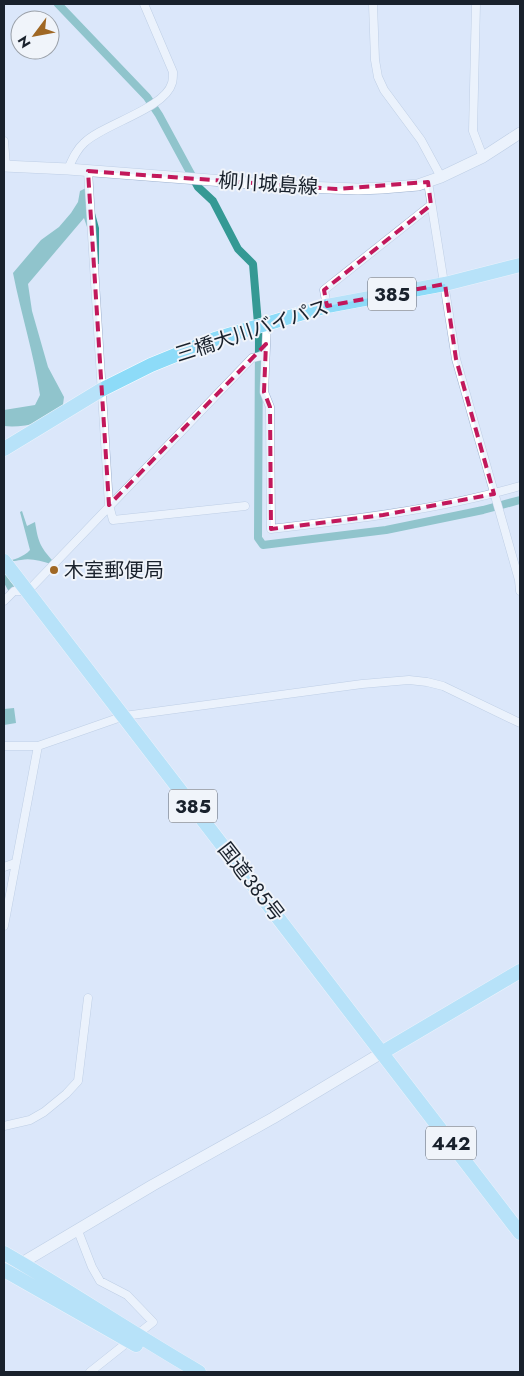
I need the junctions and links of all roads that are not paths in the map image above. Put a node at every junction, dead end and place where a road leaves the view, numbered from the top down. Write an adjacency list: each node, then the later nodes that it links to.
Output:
1 (144, 4): 8 (street)
2 (373, 4): 10 (street)
3 (476, 4): 6 (street)
4 (520, 133): 6 (main road, 柳川城島線)
5 (4, 141): 7 (street)
6 (483, 157): 10 (main road, 柳川城島線)
7 (5, 166): 8 (main road, 柳川城島線)
8 (68, 169): 9 (main road, 柳川城島線)
9 (88, 171): 11 (main road, 柳川城島線); 18 (street)
10 (440, 177): 11 (main road, 柳川城島線)
11 (428, 182): 12 (street)
12 (432, 205): 14 (street); 15 (street)
13 (520, 265): 14 (highway, 三橋大川バイパス / 385)
14 (445, 284): 15 (highway, 三橋大川バイパス / 385); 21 (street)
15 (327, 306): 16 (highway, 三橋大川バイパス / 385)
16 (266, 324): 17 (street); 18 (highway, 三橋大川バイパス / 385)
17 (261, 356): 21 (street); 22 (street)
18 (101, 390): 19 (highway, 三橋大川バイパス / 385); 22 (street)
19 (4, 449)
20 (520, 486): 21 (street)
21 (495, 498): 26 (street)
22 (109, 505): 23 (street); 25 (street)
23 (245, 506)
24 (4, 560): 25 (highway, 国道385号 / 385)
25 (28, 591): 27 (street); 28 (highway, 国道385号 / 385)
26 (520, 592)
27 (4, 601)
28 (124, 716): 29 (street); 31 (street); 37 (highway, 国道385号 / 385)
29 (520, 723)
30 (4, 746): 31 (street)
31 (38, 746): 32 (street)
32 (15, 863): 33 (street); 34 (street)
33 (4, 866)
34 (4, 926)
35 (520, 971): 37 (highway)
36 (88, 998): 38 (street)
37 (383, 1052): 39 (main road); 40 (highway, 442)
38 (4, 1126)
39 (78, 1231): 42 (main road); 45 (street)
40 (520, 1233)
41 (4, 1253): 42 (highway)
42 (22, 1264): 43 (main road); 44 (highway)
43 (5, 1272): 44 (highway)
44 (70, 1300): 45 (highway)
45 (133, 1339): 46 (street); 47 (highway); 48 (highway)
46 (90, 1372)
47 (180, 1372)
48 (198, 1372)

